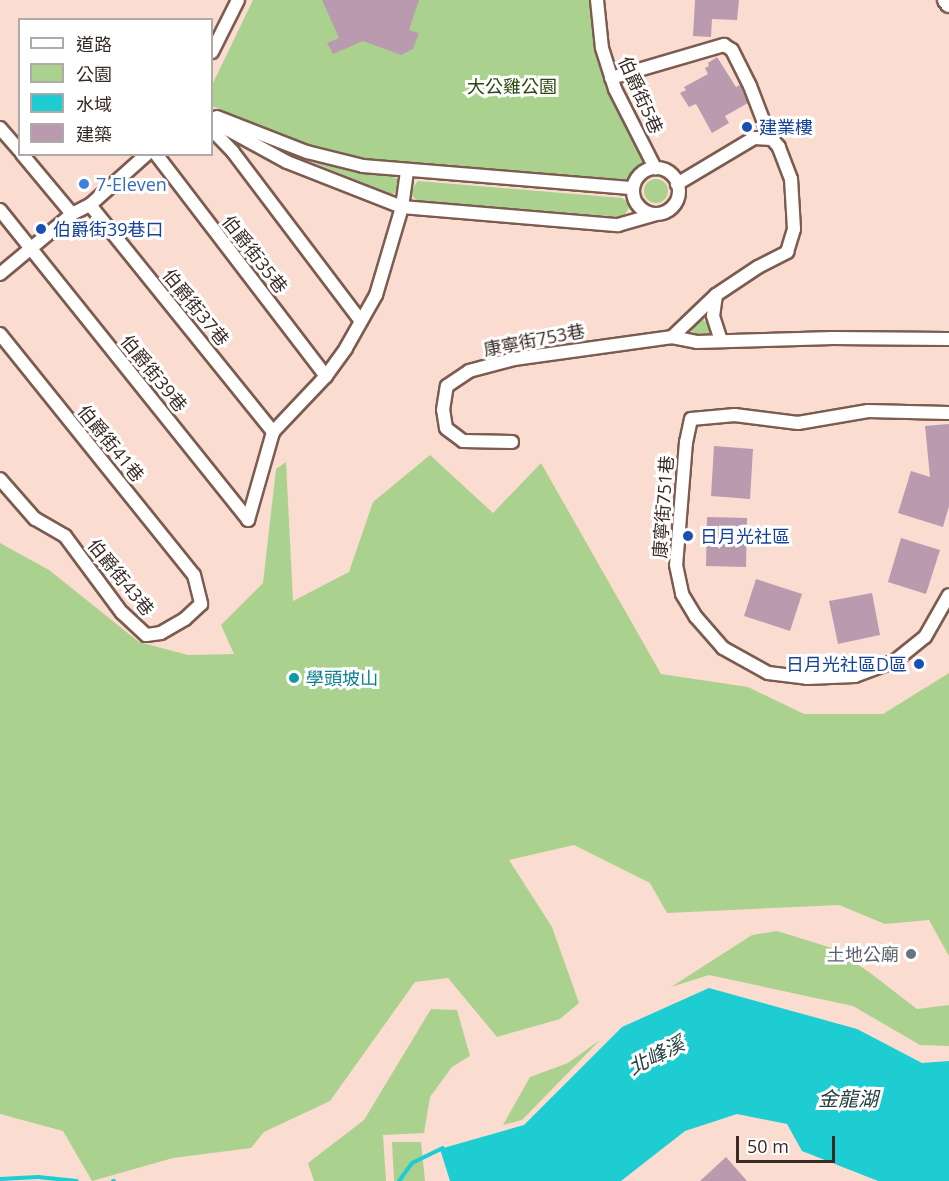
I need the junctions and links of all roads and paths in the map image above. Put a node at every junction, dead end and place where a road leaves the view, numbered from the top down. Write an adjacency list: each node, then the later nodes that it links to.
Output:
1 (238, 0): 5 (street)
2 (597, 0): 6 (street, 伯爵街5巷)
3 (946, 0): 4 (street)
4 (949, 4)
5 (213, 50)
6 (611, 78): 11 (street); 16 (street, 伯爵街5巷)
7 (213, 115): 17 (street)
8 (213, 122): 21 (street)
9 (0, 128): 12 (street)
10 (213, 131): 28 (street)
11 (770, 138): 18 (street); 27 (street)
12 (18, 149)
13 (24, 156): 23 (street)
14 (145, 156): 20 (street)
15 (158, 156): 33 (street, 伯爵街35巷)
16 (655, 168): 18 (street); 19 (street)
17 (407, 171): 19 (street); 21 (street)
18 (677, 184): 24 (street)
19 (633, 188): 24 (street)
20 (90, 205): 23 (street); 35 (street, 伯爵街37巷)
21 (402, 207): 24 (street); 28 (street)
22 (0, 210): 25 (street, 伯爵街39巷)
23 (72, 214): 25 (street)
24 (656, 214)
25 (31, 248): 26 (street); 35 (street, 伯爵街39巷)
26 (0, 274)
27 (716, 295): 30 (street); 32 (street)
28 (361, 321): 33 (street)
29 (0, 333): 38 (street, 伯爵街41巷)
30 (672, 337): 32 (street); 36 (street, 康寧街753巷)
31 (949, 339): 32 (street)
32 (721, 340)
33 (326, 376): 35 (street)
34 (949, 413): 39 (street, 康寧街751巷)
35 (273, 432)
36 (512, 442)
37 (0, 478): 38 (street, 伯爵街43巷)
38 (194, 575)
39 (949, 595)

